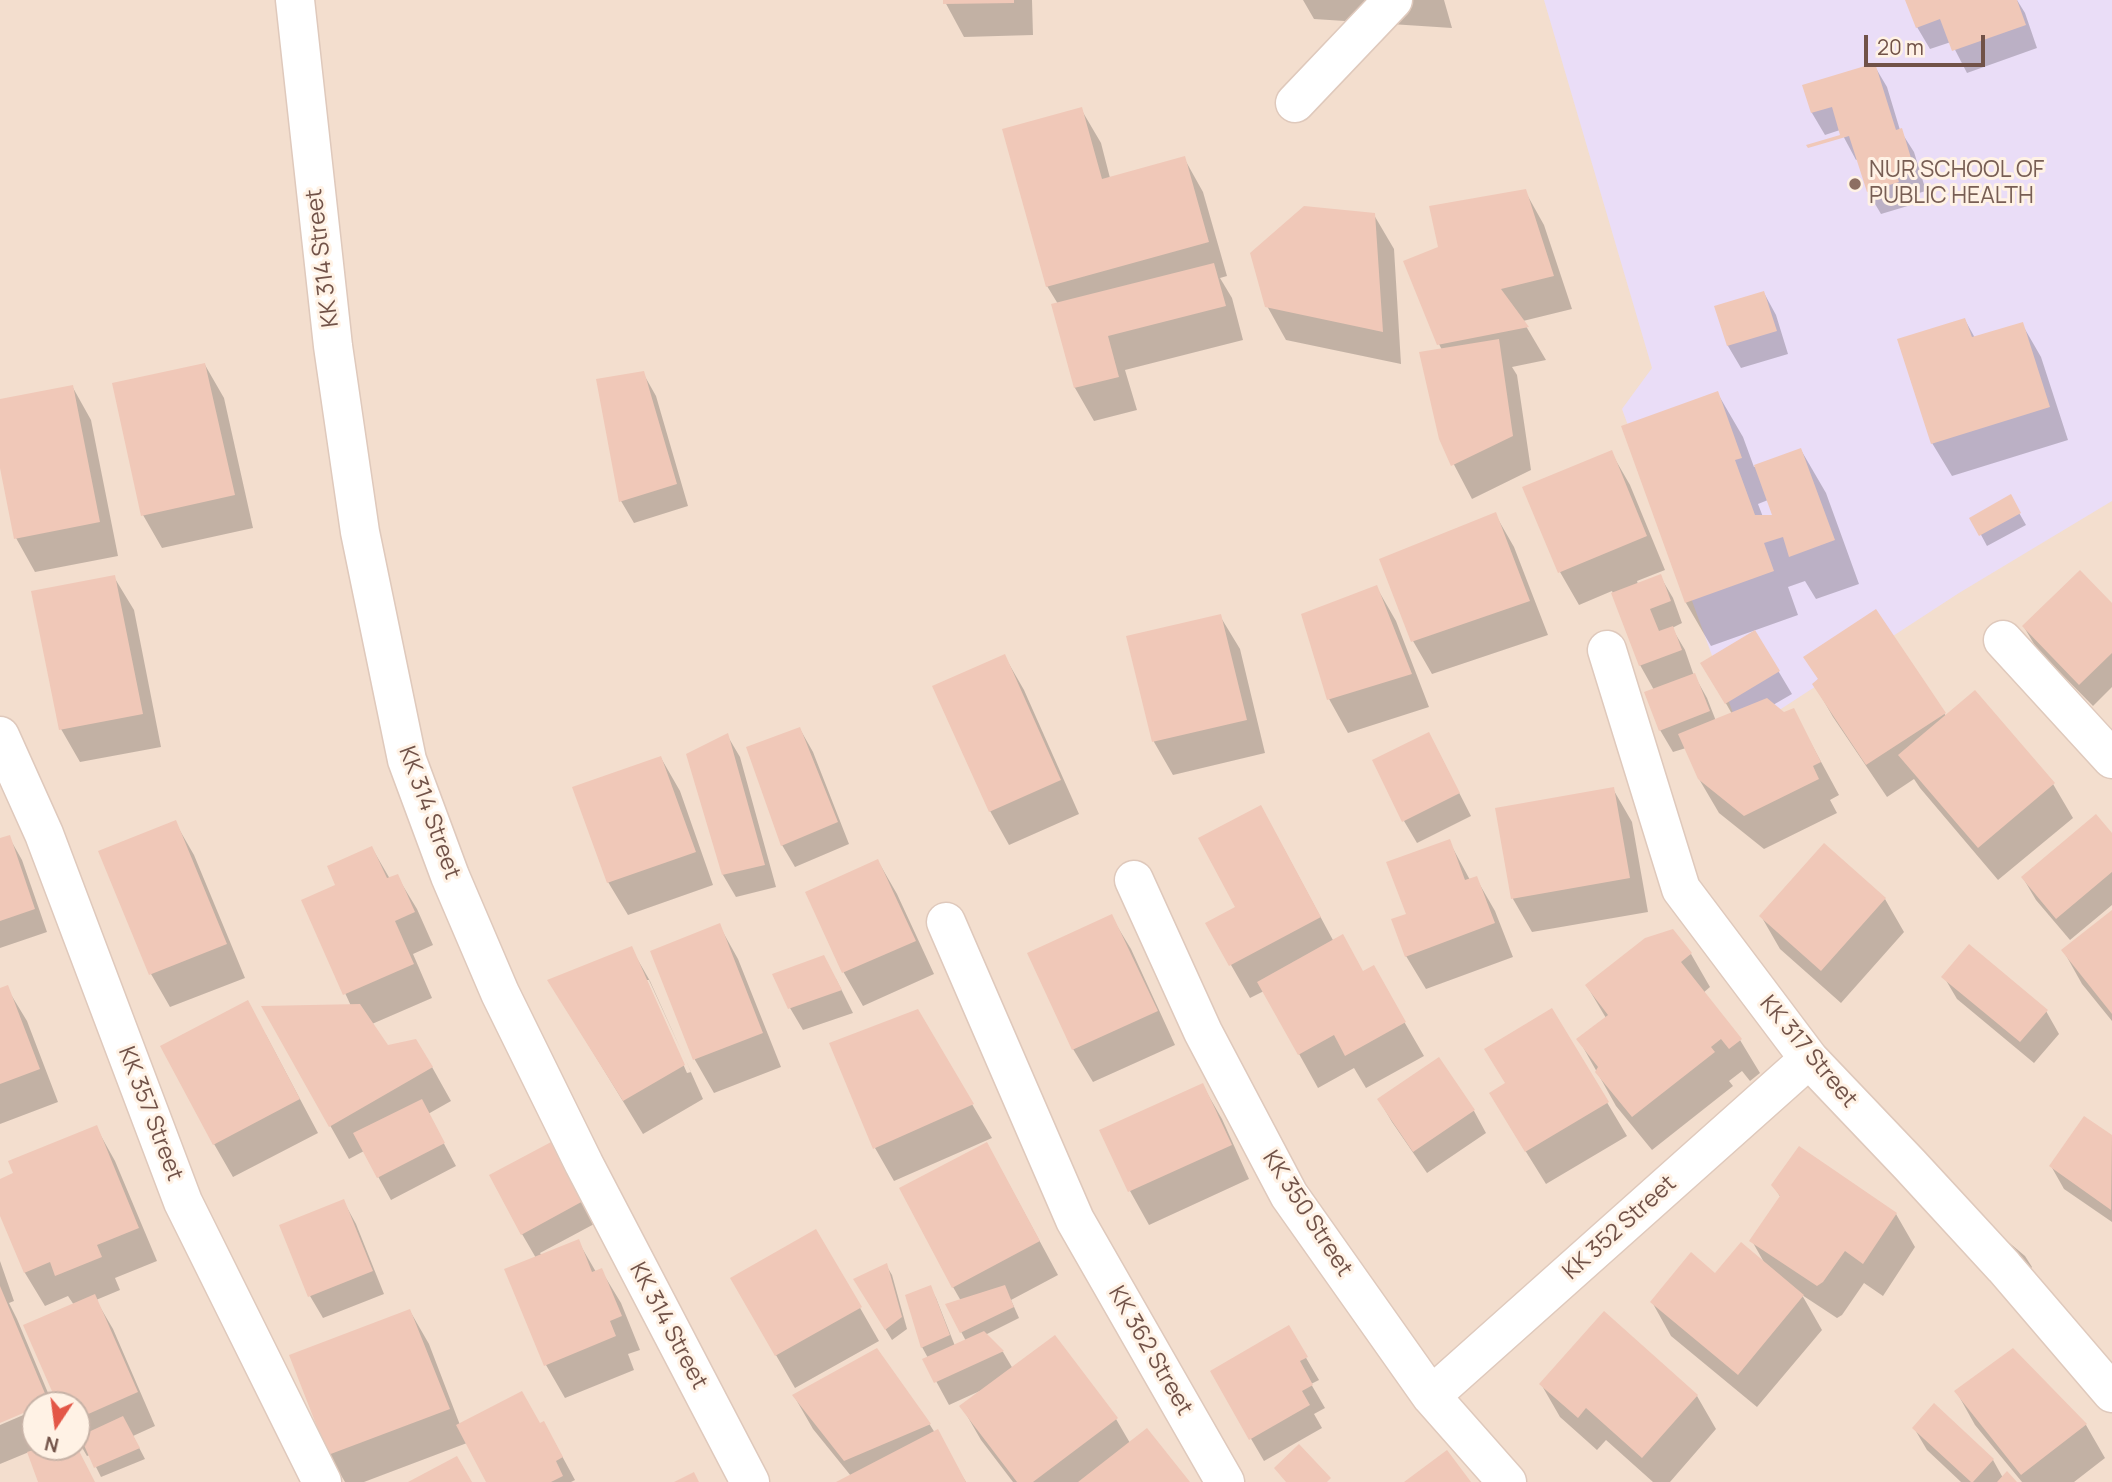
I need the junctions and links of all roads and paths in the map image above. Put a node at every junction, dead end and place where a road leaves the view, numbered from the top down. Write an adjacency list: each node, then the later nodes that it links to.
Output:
1 (295, 0): 14 (street, KK 314 Street)
2 (1393, 0): 3 (street)
3 (1295, 103)
4 (2003, 640): 7 (street)
5 (1607, 650): 10 (street, KK 317 Street)
6 (0, 736): 13 (street, KK 357 Street)
7 (2112, 759)
8 (1134, 880): 12 (street, KK 350 Street)
9 (946, 922): 15 (street, KK 362 Street)
10 (1808, 1059): 11 (street, KK 317 Street); 12 (street, KK 352 Street)
11 (2112, 1393)
12 (1431, 1396): 16 (street, KK 350 Street)
13 (323, 1482)
14 (750, 1482)
15 (1225, 1482)
16 (1507, 1482)

